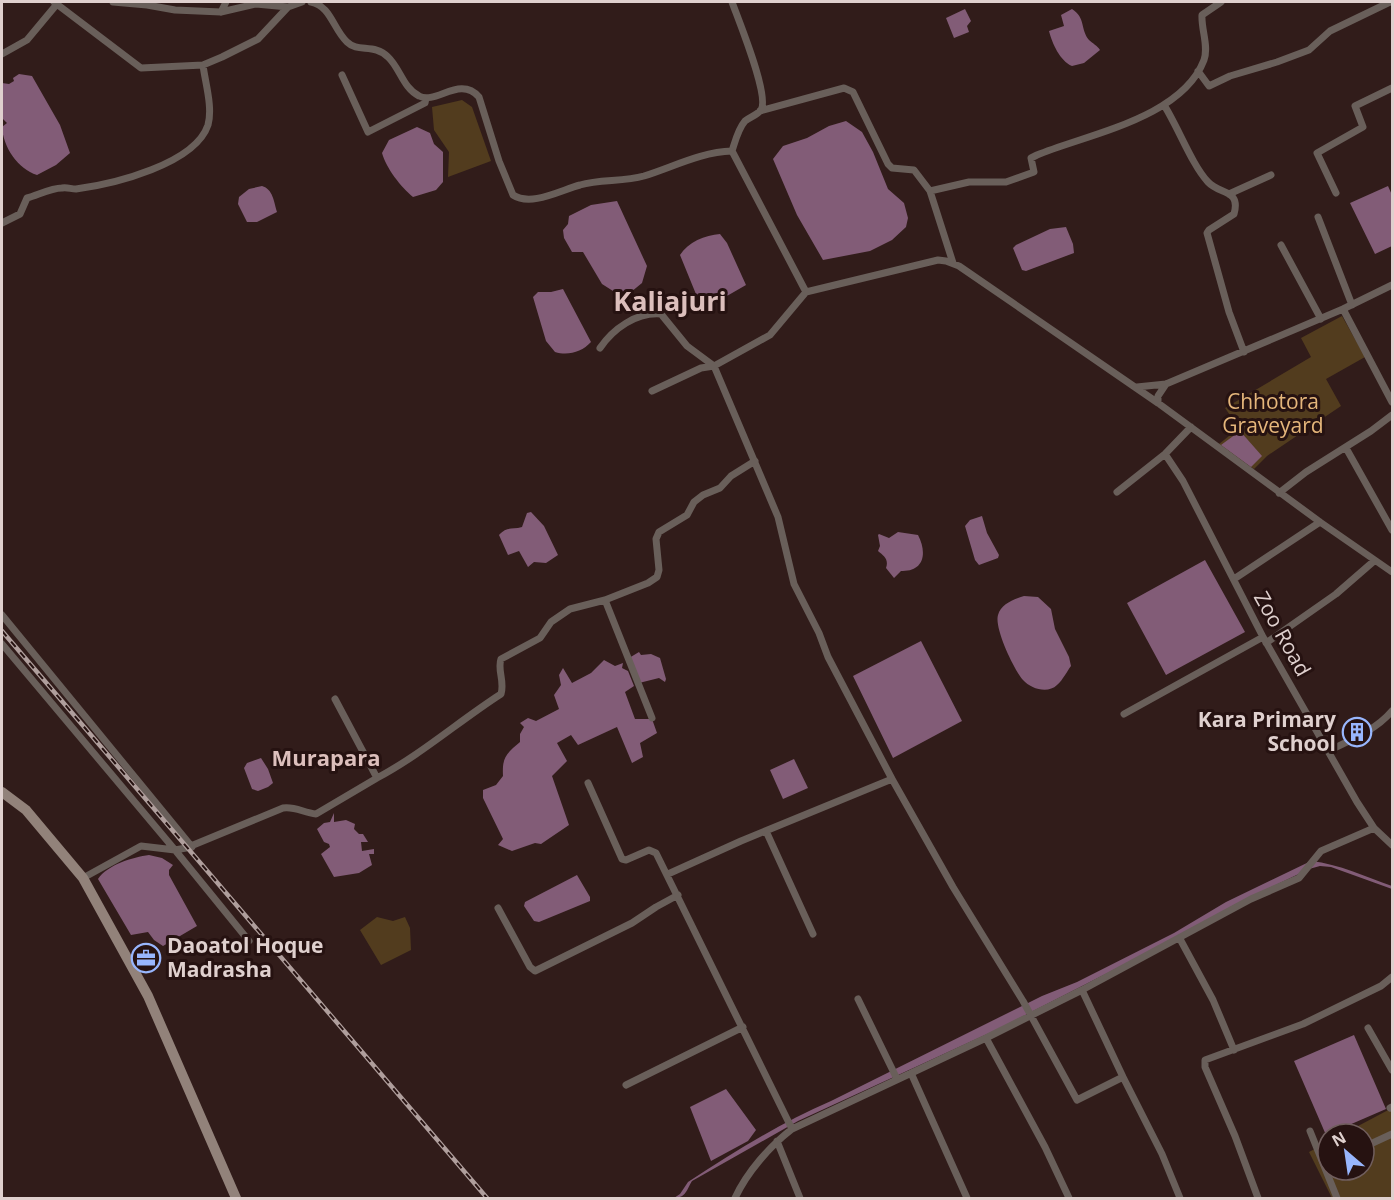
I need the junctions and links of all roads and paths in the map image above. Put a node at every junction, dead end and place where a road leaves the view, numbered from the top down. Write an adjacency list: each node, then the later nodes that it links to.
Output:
1 (56, 2): 13 (street); 14 (street)
2 (113, 2): 11 (street)
3 (174, 2): 11 (street)
4 (226, 2): 12 (street)
5 (302, 2): 10 (street)
6 (311, 2): 18 (street)
7 (732, 2): 20 (street)
8 (1221, 2): 15 (street)
9 (1390, 2): 15 (street)
10 (288, 7): 12 (street); 14 (street)
11 (175, 10): 12 (street)
12 (221, 12)
13 (2, 54)
14 (203, 65): 27 (street)
15 (1198, 70): 19 (street)
16 (342, 75): 18 (street)
17 (1392, 88): 25 (street)
18 (426, 98): 21 (street)
19 (1164, 105): 23 (street); 24 (street)
20 (760, 111): 21 (street); 23 (street)
21 (732, 152): 31 (street)
22 (1271, 175): 24 (street)
23 (930, 192): 29 (street)
24 (1229, 194): 36 (street)
25 (1336, 194)
26 (1318, 217): 32 (street)
27 (2, 224)
28 (1281, 245): 34 (street)
29 (952, 262): 31 (street); 39 (street)
30 (1392, 285): 32 (street)
31 (806, 292): 37 (street)
32 (1352, 305): 33 (street)
33 (1343, 309): 34 (street); 41 (street)
34 (1322, 319): 36 (street)
35 (600, 348): 37 (street)
36 (1244, 352): 38 (street)
37 (714, 366): 40 (street); 47 (street)
38 (1166, 384): 39 (street); 42 (street)
39 (1136, 387): 42 (street)
40 (652, 391)
41 (1392, 402)
42 (1158, 403): 44 (street)
43 (1392, 415): 45 (street)
44 (1191, 427): 46 (street); 49 (street)
45 (1346, 448): 49 (street); 51 (street)
46 (1165, 454): 48 (street); 54 (street, Zoo Road)
47 (755, 461): 55 (street); 65 (street)
48 (1117, 492)
49 (1280, 493): 50 (street)
50 (1320, 522): 52 (street); 54 (street)
51 (1392, 530)
52 (1374, 561): 53 (street); 57 (street)
53 (1392, 571)
54 (1234, 579): 57 (street, Zoo Road)
55 (605, 600): 62 (street); 64 (street)
56 (2, 615): 71 (street)
57 (1265, 640): 61 (street); 63 (street, Zoo Road)
58 (2, 644): 72 (street)
59 (335, 699): 64 (street)
60 (1392, 711): 63 (street)
61 (1124, 714)
62 (652, 718)
63 (1328, 751): 68 (street, Zoo Road)
64 (377, 778): 71 (street)
65 (892, 779): 69 (street); 83 (street)
66 (588, 783): 73 (street)
67 (2, 792): 74 (main road)
68 (1374, 828): 70 (street, Zoo Road); 78 (street)
69 (766, 831): 73 (street); 77 (street)
70 (1392, 845)
71 (192, 847): 72 (street)
72 (175, 850): 74 (street); 79 (street)
73 (668, 874): 75 (street)
74 (83, 878): 100 (main road)
75 (678, 895): 76 (street); 84 (street)
76 (498, 908)
77 (813, 934)
78 (1180, 939): 81 (street); 87 (street)
79 (249, 941)
80 (1392, 977): 87 (street)
81 (1082, 990): 83 (street); 90 (street)
82 (858, 999): 91 (street)
83 (1032, 1016): 86 (street); 90 (street)
84 (742, 1027): 92 (street); 93 (street)
85 (1368, 1028): 88 (street)
86 (986, 1038): 89 (street); 104 (street)
87 (1234, 1050): 106 (street)
88 (1392, 1070)
89 (911, 1073): 91 (street); 103 (street)
90 (1123, 1077): 105 (street)
91 (897, 1080): 93 (street)
92 (626, 1085)
93 (792, 1129): 96 (street)
94 (1310, 1131): 98 (street)
95 (1392, 1134): 97 (street)
96 (777, 1141): 101 (street); 102 (street)
97 (1376, 1141)
98 (1316, 1144)
99 (1332, 1182): 107 (street)
100 (236, 1198)
101 (735, 1198)
102 (800, 1198)
103 (967, 1198)
104 (1069, 1198)
105 (1180, 1198)
106 (1258, 1198)
107 (1337, 1198)

